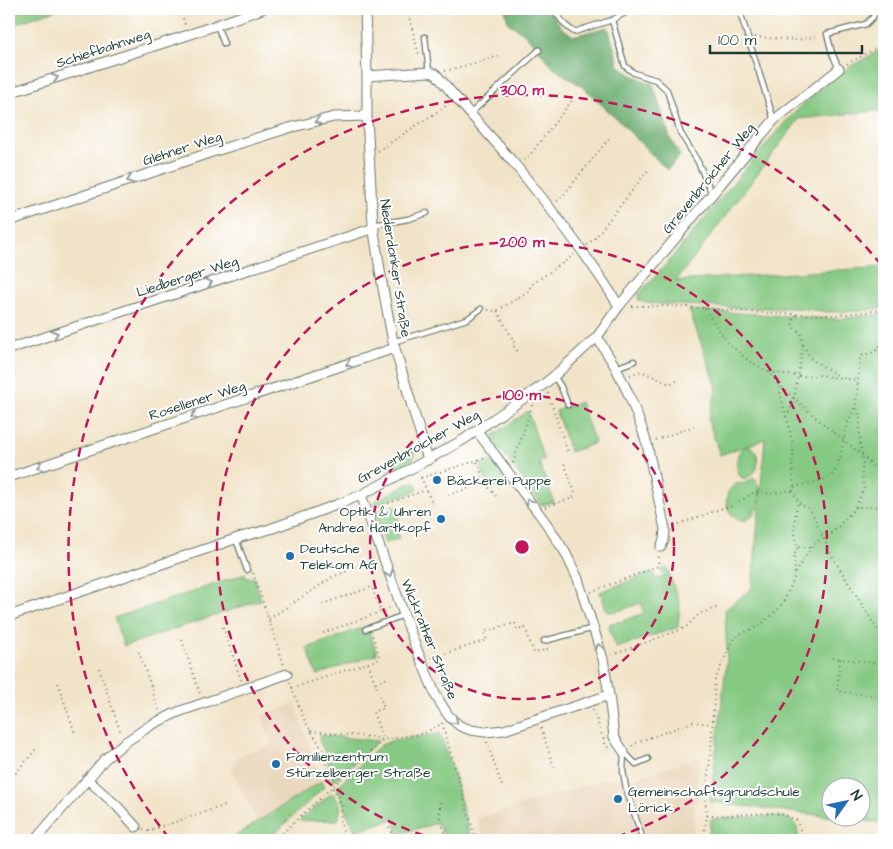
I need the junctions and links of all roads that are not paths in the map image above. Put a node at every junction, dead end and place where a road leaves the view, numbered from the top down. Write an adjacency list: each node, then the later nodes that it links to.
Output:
1 (262, 9): 8 (street, Schiefbahnweg)
2 (553, 9): 7 (lane)
3 (632, 9): 7 (lane)
4 (739, 9): 18 (lane)
5 (876, 9): 12 (lane)
6 (366, 12): 14 (street, Niederdonker Straße)
7 (612, 20): 19 (lane)
8 (217, 24): 10 (lane); 15 (street, Schiefbahnweg, one-way to 8)
9 (425, 37): 13 (lane)
10 (224, 44)
11 (540, 50): 16 (lane)
12 (839, 69): 18 (street, Grevenbroicher Weg)
13 (428, 73): 14 (street); 16 (street)
14 (368, 76): 17 (street, Niederdonker Straße)
15 (9, 93)
16 (470, 114): 23 (street)
17 (366, 116): 21 (street, Glehner Weg, one-way to 21); 22 (street, Niederdonker Straße)
18 (774, 120): 19 (street, Grevenbroicher Weg)
19 (712, 194): 23 (street, Grevenbroicher Weg)
20 (426, 213): 22 (lane)
21 (9, 221)
22 (373, 227): 26 (street, Niederdonker Straße); 27 (street, Liedberger Weg, one-way to 22)
23 (619, 306): 25 (street, Grevenbroicher Weg)
24 (481, 310): 26 (lane)
25 (597, 337): 29 (street); 30 (street, Grevenbroicher Weg)
26 (394, 345): 33 (street, Niederdonker Straße); 34 (street, Rosellener Weg, one-way to 34)
27 (9, 349)
28 (634, 361): 29 (lane)
29 (616, 368): 37 (street)
30 (554, 376): 31 (lane); 32 (street, Grevenbroicher Weg)
31 (568, 405)
32 (477, 431): 33 (street, Grevenbroicher Weg); 41 (street, one-way to 32)
33 (428, 460): 35 (street, Grevenbroicher Weg)
34 (9, 477)
35 (361, 495): 36 (street, Grevenbroicher Weg); 39 (street, Wickrather Straße, one-way to 39)
36 (236, 539): 38 (lane); 40 (street, Grevenbroicher Weg)
37 (661, 547)
38 (247, 570)
39 (404, 615): 42 (lane); 45 (street, Wickrather Straße, one-way to 45)
40 (9, 616)
41 (594, 628): 43 (lane); 45 (street, one-way to 41)
42 (366, 629)
43 (544, 641)
44 (287, 674): 48 (street)
45 (609, 695): 46 (street)
46 (624, 752): 47 (lane); 50 (lane)
47 (648, 759)
48 (87, 779): 49 (street); 51 (street)
49 (136, 827)
50 (642, 838)
51 (35, 840)

